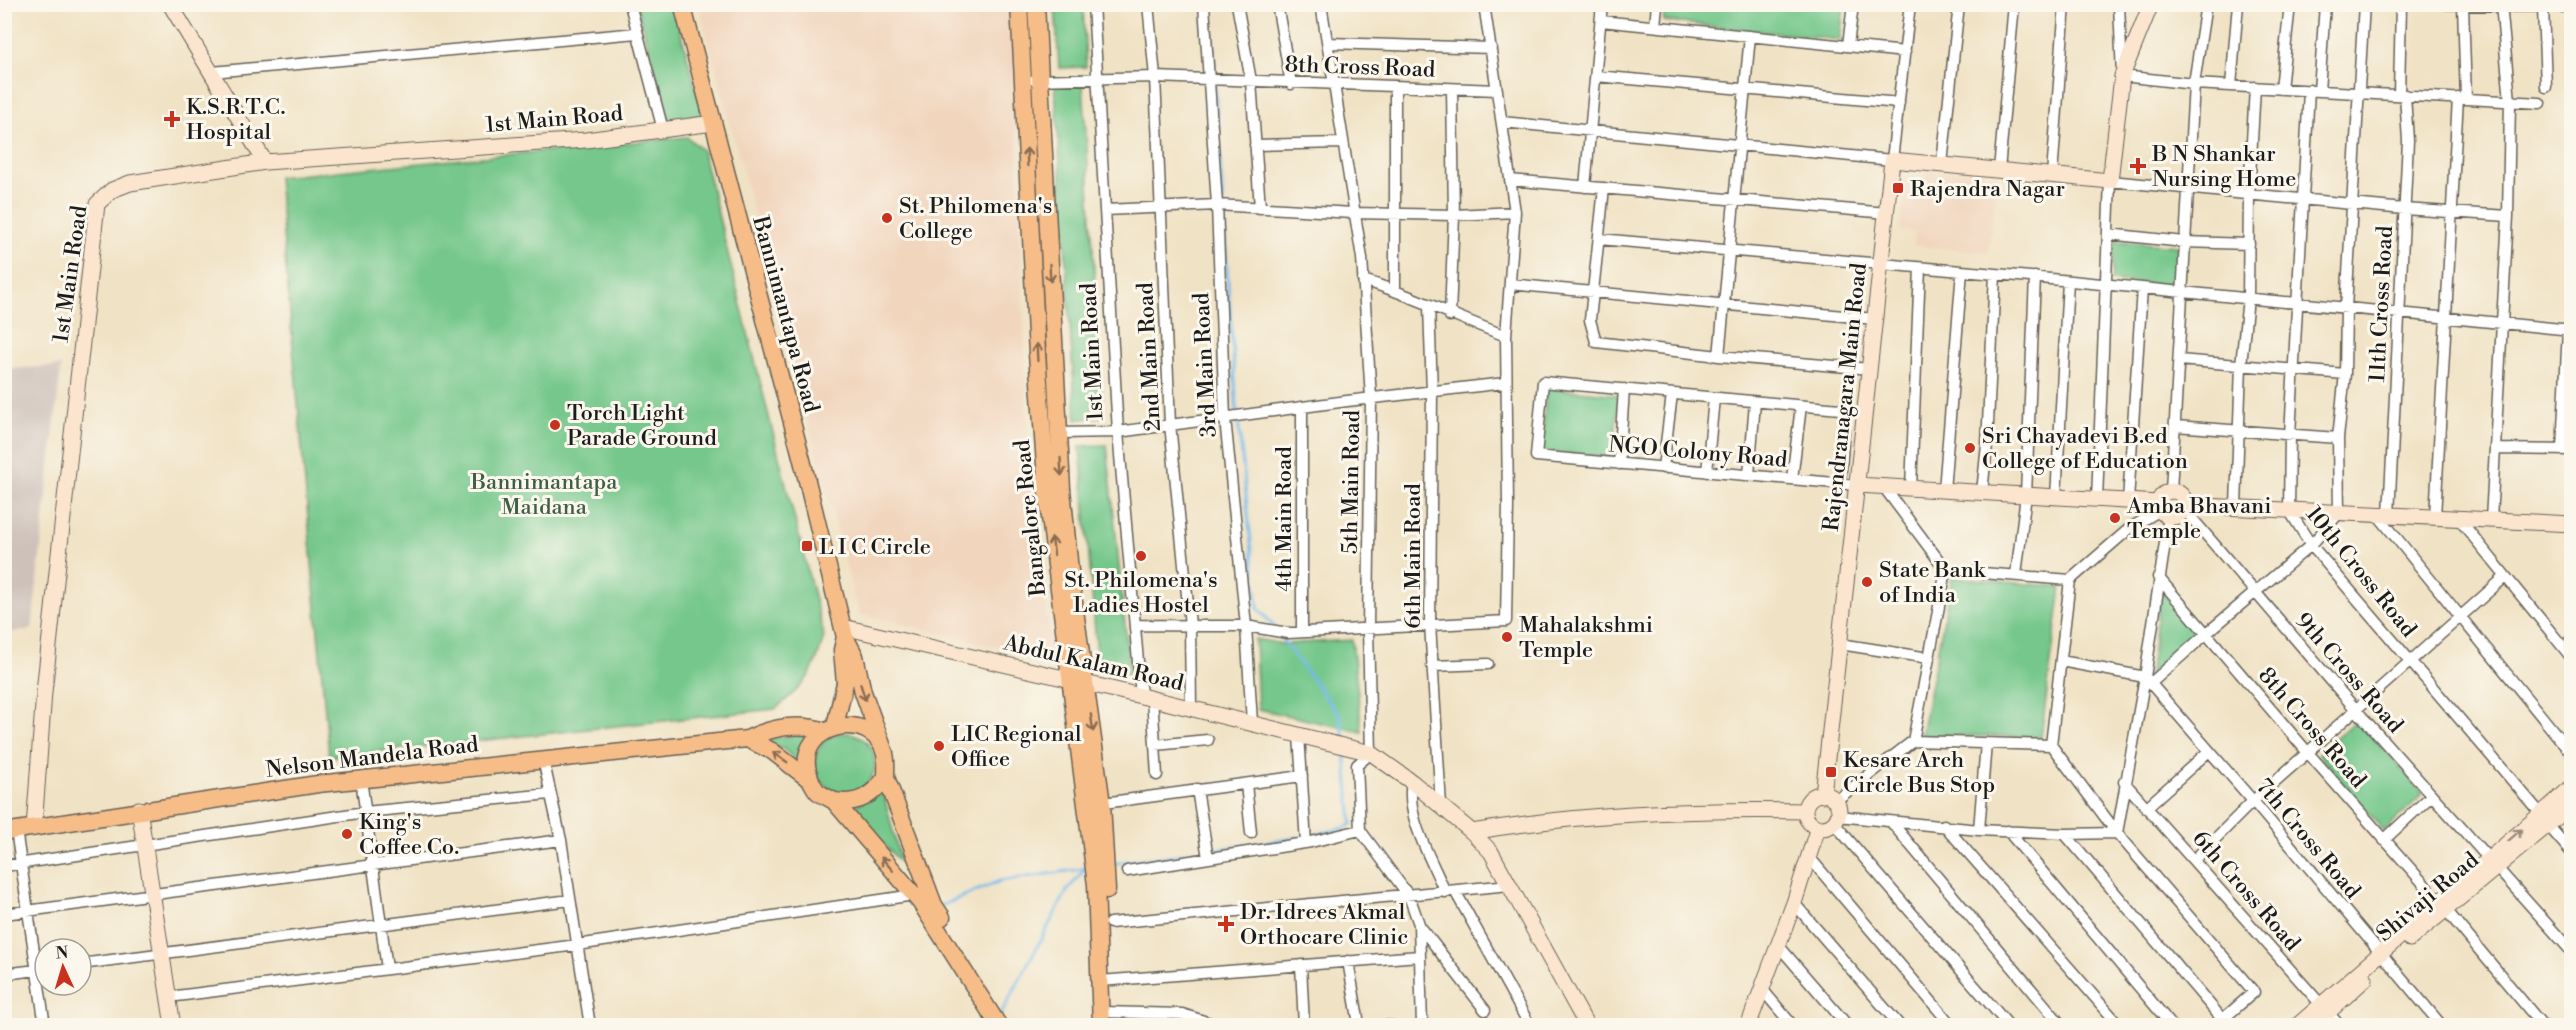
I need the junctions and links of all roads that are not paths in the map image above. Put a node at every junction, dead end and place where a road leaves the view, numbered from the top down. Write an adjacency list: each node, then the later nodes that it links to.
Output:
1 (170, 4): 42 (street)
2 (630, 4): 36 (street)
3 (681, 4): 69 (main road, Bannimantapa Road)
4 (1019, 4): 48 (main road, Bangalore Road)
5 (1036, 4): 48 (main road, Bangalore Road)
6 (1093, 4): 45 (street, 1st Main Road)
7 (1148, 4): 46 (street, 2nd Main Road)
8 (1204, 4): 47 (street, 3rd Main Road)
9 (1237, 4): 49 (street)
10 (1277, 4): 50 (street)
11 (1321, 4): 38 (street)
12 (1402, 4): 29 (street)
13 (1602, 4): 34 (street)
14 (1657, 4): 35 (street)
15 (1853, 4): 39 (street)
16 (1910, 4): 41 (street, Rajendranagara Main Road)
17 (1959, 4): 77 (street)
18 (2014, 4): 78 (street)
19 (2065, 4): 79 (street)
20 (2119, 4): 44 (street)
21 (2151, 4): 44 (street)
22 (2206, 4): 51 (street)
23 (2238, 4): 54 (street)
24 (2290, 4): 59 (street)
25 (2325, 4): 61 (street, 10th Cross Road)
26 (2364, 4): 62 (street)
27 (2401, 4): 63 (street, 11th Cross Road)
28 (2446, 4): 30 (street)
29 (1484, 5): 40 (street)
30 (2463, 5): 31 (street); 64 (street)
31 (2501, 5): 33 (street); 65 (street)
32 (2568, 6): 33 (street)
33 (2543, 7): 56 (street)
34 (1601, 21): 35 (street); 43 (street)
35 (1655, 26): 37 (street)
36 (637, 33): 42 (street); 70 (street)
37 (1750, 36): 39 (street); 58 (street)
38 (1328, 43): 40 (street); 52 (street)
39 (1848, 46): 41 (street)
40 (1491, 48): 60 (street)
41 (1905, 52): 66 (street, Rajendranagara Main Road)
42 (212, 72): 76 (street)
43 (1596, 76): 58 (street); 71 (street)
44 (2122, 76): 51 (street); 81 (street)
45 (1097, 77): 46 (street); 48 (street); 93 (street, 1st Main Road)
46 (1155, 77): 47 (street); 90 (street, 2nd Main Road)
47 (1209, 79): 49 (street, 8th Cross Road); 89 (street, 3rd Main Road)
48 (1032, 80): 151 (main road, Bangalore Road, one-way to 151); 206 (main road, Bangalore Road, one-way to 48)
49 (1251, 81): 50 (street, 8th Cross Road); 73 (street)
50 (1291, 84): 52 (street, 8th Cross Road)
51 (2194, 84): 54 (street); 84 (street)
52 (1335, 85): 53 (street, 8th Cross Road); 72 (street)
53 (1395, 86): 57 (street, 8th Cross Road); 94 (street)
54 (2231, 86): 55 (street)
55 (2255, 87): 59 (street); 85 (street)
56 (2546, 87)
57 (1452, 89): 60 (street, 8th Cross Road); 99 (street)
58 (1745, 89): 66 (street); 74 (street)
59 (2281, 89): 61 (street)
60 (1497, 90): 68 (street)
61 (2314, 90): 62 (street); 87 (street, 10th Cross Road)
62 (2359, 92): 63 (street); 88 (street)
63 (2402, 95): 64 (street); 92 (street, 11th Cross Road)
64 (2462, 98): 65 (street); 98 (street)
65 (2510, 101): 67 (street); 100 (street)
66 (1899, 103): 75 (street, Rajendranagara Main Road)
67 (2540, 103)
68 (1502, 122): 71 (street); 80 (street)
69 (713, 123): 70 (street, 1st Main Road); 196 (main road, Bannimantapa Road)
70 (663, 130): 76 (street, 1st Main Road)
71 (1592, 130): 74 (street); 82 (street)
72 (1343, 142): 73 (street); 96 (street)
73 (1255, 145): 91 (street)
74 (1739, 145): 75 (street); 86 (street)
75 (1893, 159): 77 (street); 97 (street, Rajendranagara Main Road)
76 (265, 162): 255 (street, 1st Main Road)
77 (1942, 164): 78 (street)
78 (1999, 170): 79 (street)
79 (2052, 175): 81 (street)
80 (1510, 180): 82 (street); 95 (street)
81 (2110, 181): 84 (street); 101 (street)
82 (1585, 187): 83 (street)
83 (1604, 188): 86 (street); 102 (street)
84 (2187, 188): 85 (street); 103 (street)
85 (2249, 195): 87 (street); 104 (street)
86 (1733, 200): 97 (street); 105 (street)
87 (2302, 200): 88 (street); 120 (street, 10th Cross Road)
88 (2353, 204): 92 (street); 123 (street)
89 (1216, 205): 90 (street); 91 (street); 146 (street, 3rd Main Road)
90 (1161, 206): 93 (street); 147 (street, 2nd Main Road)
91 (1260, 208): 96 (street)
92 (2404, 209): 98 (street); 124 (street, 11th Cross Road)
93 (1105, 210): 149 (street, 1st Main Road)
94 (1395, 212): 96 (street); 99 (street); 116 (street)
95 (1515, 212): 99 (street); 113 (street)
96 (1353, 213): 111 (street, 5th Main Road)
97 (1887, 213): 106 (street, Rajendranagara Main Road)
98 (2453, 213): 100 (street); 126 (street)
99 (1454, 215): 125 (street)
100 (2508, 216): 128 (street)
101 (2108, 234): 103 (street); 114 (street)
102 (1599, 240): 105 (street); 117 (street)
103 (2184, 242): 104 (street); 118 (street)
104 (2249, 244): 119 (street)
105 (1729, 251): 106 (street); 121 (street)
106 (1881, 265): 107 (street); 127 (street, Rajendranagara Main Road)
107 (1920, 268): 108 (street); 164 (street)
108 (1962, 271): 109 (street); 165 (street)
109 (1995, 274): 110 (street); 167 (street)
110 (2035, 277): 112 (street); 168 (street)
111 (1363, 280): 116 (street); 141 (street, 5th Main Road)
112 (2068, 281): 114 (street); 169 (street)
113 (1510, 284): 117 (street); 130 (street)
114 (2106, 285): 115 (street); 170 (street)
115 (2142, 288): 118 (street); 171 (street)
116 (1395, 290): 122 (street)
117 (1593, 292): 121 (street); 131 (street)
118 (2182, 292): 119 (street); 132 (street)
119 (2248, 298): 120 (street); 133 (street)
120 (2299, 303): 123 (street); 135 (street, 10th Cross Road)
121 (1723, 304): 127 (street); 131 (street)
122 (1429, 306): 125 (street); 139 (street, 6th Main Road)
123 (2346, 308): 124 (street); 136 (street)
124 (2399, 313): 126 (street); 177 (street, 11th Cross Road)
125 (1450, 316): 130 (street)
126 (2447, 318): 128 (street); 178 (street)
127 (1875, 319): 134 (street, Rajendranagara Main Road)
128 (2502, 323): 129 (street); 154 (street)
129 (2570, 329): 155 (street)
130 (1506, 336): 137 (street)
131 (1719, 356): 134 (street)
132 (2178, 360): 133 (street); 148 (street)
133 (2241, 365): 135 (street); 150 (street)
134 (1870, 369): 162 (street, Rajendranagara Main Road)
135 (2293, 370): 136 (street); 152 (street, 10th Cross Road)
136 (2344, 374): 153 (street)
137 (1505, 383): 139 (street); 191 (street)
138 (1624, 389): 140 (street); 156 (street); 156 (street, NGO Colony Road)
139 (1431, 391): 141 (street); 191 (street, 6th Main Road)
140 (1672, 394): 142 (street); 157 (street)
141 (1371, 398): 145 (street); 194 (street, 5th Main Road)
142 (1714, 398): 143 (street); 158 (street)
143 (1755, 402): 144 (street); 159 (street)
144 (1801, 406): 160 (street); 161 (street)
145 (1302, 407): 146 (street); 195 (street, 4th Main Road)
146 (1225, 418): 147 (street); 193 (street, 3rd Main Road)
147 (1170, 424): 149 (street); 192 (street, 2nd Main Road)
148 (2175, 426): 150 (street); 166 (street)
149 (1118, 432): 151 (street); 190 (street, 1st Main Road)
150 (2239, 432): 152 (street); 173 (street)
151 (1059, 433): 208 (main road, Bangalore Road, one-way to 208)
152 (2290, 435): 153 (street); 175 (street, 10th Cross Road)
153 (2338, 438): 176 (street)
154 (2495, 449): 155 (street); 180 (street)
155 (2567, 449)
156 (1619, 464): 157 (street, NGO Colony Road)
157 (1663, 468): 158 (street, NGO Colony Road)
158 (1707, 472): 159 (street, NGO Colony Road)
159 (1749, 475): 160 (street, NGO Colony Road)
160 (1792, 479): 161 (street, NGO Colony Road)
161 (1840, 483): 162 (street, NGO Colony Road)
162 (1857, 485): 163 (street); 199 (street, Rajendranagara Main Road)
163 (1883, 486): 164 (street); 183 (street)
164 (1911, 488): 165 (street)
165 (1944, 490): 167 (street)
166 (2171, 491): 172 (street); 174 (street)
167 (1982, 492): 168 (street)
168 (2026, 495): 169 (street); 184 (street)
169 (2056, 497): 170 (street)
170 (2097, 499): 171 (street)
171 (2128, 501): 174 (street)
172 (2185, 507): 173 (street); 174 (street); 188 (street, 9th Cross Road)
173 (2236, 507): 175 (street)
174 (2163, 510): 186 (street); 187 (street)
175 (2289, 510): 176 (street); 182 (street, 10th Cross Road)
176 (2339, 513): 177 (street); 182 (street)
177 (2383, 515): 178 (street); 189 (street)
178 (2436, 517): 179 (street)
179 (2459, 519): 180 (street); 185 (street)
180 (2491, 520): 181 (street)
181 (2571, 524)
182 (2311, 545): 188 (street); 203 (street, 10th Cross Road)
183 (1946, 570): 184 (street); 201 (street)
184 (2016, 575): 187 (street)
185 (2505, 576): 189 (street); 200 (street)
186 (2158, 577): 197 (street, 8th Cross Road); 207 (street)
187 (2070, 580): 202 (street)
188 (2254, 593): 197 (street); 212 (street, 9th Cross Road)
189 (2458, 617): 203 (street); 227 (street)
190 (1135, 624): 192 (street); 210 (street, 1st Main Road)
191 (1430, 624): 194 (street); 205 (street, 6th Main Road)
192 (1190, 625): 193 (street); 211 (street, 2nd Main Road)
193 (1246, 626): 195 (street); 213 (street, 3rd Main Road)
194 (1368, 628): 195 (street); 225 (street, 5th Main Road)
195 (1302, 631)
196 (844, 632): 206 (street, Abdul Kalam Road); 209 (main road); 224 (main road, one-way to 224)
197 (2207, 633): 207 (street); 226 (street, 8th Cross Road)
198 (2571, 641): 200 (street)
199 (1840, 644): 201 (street); 248 (street, Rajendranagara Main Road)
200 (2571, 657)
201 (1929, 658): 219 (street)
202 (2061, 661): 207 (street); 222 (street)
203 (2411, 662): 212 (street); 251 (street, 10th Cross Road)
204 (1488, 664): 205 (street)
205 (1432, 666): 245 (street, 6th Main Road)
206 (1069, 679): 208 (street, Abdul Kalam Road); 244 (main road, Bangalore Road)
207 (2147, 681): 223 (street, 7th Cross Road); 235 (street)
208 (1086, 683): 210 (street, Abdul Kalam Road); 244 (main road, Bangalore Road, one-way to 244)
209 (844, 697): 214 (main road); 215 (main road)
210 (1146, 697): 211 (street, Abdul Kalam Road); 221 (street, 1st Main Road)
211 (1191, 708): 213 (street, Abdul Kalam Road)
212 (2357, 711): 226 (street); 240 (street, 9th Cross Road)
213 (1252, 723): 216 (street, Abdul Kalam Road)
214 (800, 726): 215 (main road, Nelson Mandela Road); 217 (main road, Nelson Mandela Road)
215 (830, 729): 224 (main road); 233 (main road)
216 (1299, 735): 225 (street, Abdul Kalam Road); 230 (street)
217 (747, 739): 228 (main road, Nelson Mandela Road); 233 (main road, one-way to 217)
218 (1208, 740): 221 (street)
219 (1913, 741): 220 (street); 248 (street)
220 (1986, 743): 222 (street); 257 (street)
221 (1155, 745): 229 (street, 1st Main Road)
222 (2051, 745): 262 (street)
223 (2209, 751): 242 (street, 7th Cross Road); 246 (street)
224 (885, 753): 231 (main road)
225 (1371, 753): 234 (street); 256 (street)
226 (2309, 754): 242 (street); 265 (street, 8th Cross Road)
227 (2571, 754)
228 (543, 759): 232 (main road, Nelson Mandela Road); 239 (street)
229 (1157, 775)
230 (1302, 776): 236 (street); 266 (street)
231 (886, 777): 241 (main road); 287 (main road)
232 (361, 779): 247 (main road, Nelson Mandela Road); 250 (street)
233 (811, 781): 241 (main road)
234 (1412, 782): 245 (street); 279 (street)
235 (2124, 782): 246 (street, 6th Cross Road); 262 (street)
236 (1246, 784): 238 (street); 261 (street)
237 (2571, 787): 251 (street)
238 (1197, 789): 244 (street); 270 (street)
239 (550, 794): 250 (street); 264 (street)
240 (2432, 795): 265 (street); 272 (street, 9th Cross Road)
241 (834, 801): 281 (main road, one-way to 241)
242 (2253, 801): 271 (street); 298 (street, 7th Cross Road)
243 (2571, 804): 251 (street, Shivaji Road)
244 (1095, 805): 277 (main road, Bangalore Road)
245 (1441, 806): 260 (street)
246 (2148, 807): 271 (street, 6th Cross Road)
247 (139, 809): 255 (main road, Nelson Mandela Road); 267 (street)
248 (1833, 809): 249 (street); 252 (street); 254 (street); 329 (street)
249 (1805, 811): 254 (street); 260 (street)
250 (365, 812): 267 (street); 274 (street)
251 (2544, 819): 268 (street, 10th Cross Road); 272 (street, Shivaji Road)
252 (1892, 823): 253 (street); 330 (street)
253 (1944, 825): 257 (street); 331 (street)
254 (1818, 827): 269 (street)
255 (34, 828): 258 (main road, Nelson Mandela Road)
256 (1360, 830): 266 (street); 282 (street)
257 (1979, 830): 259 (street)
258 (10, 831): 273 (street)
259 (2008, 831): 263 (street); 332 (street)
260 (1472, 832): 278 (street)
261 (1251, 833)
262 (2117, 833): 263 (street); 313 (street)
263 (2065, 834): 313 (street)
264 (561, 840): 274 (street); 283 (street)
265 (2384, 840): 285 (street, 8th Cross Road)
266 (1306, 843): 270 (street)
267 (145, 845): 273 (street); 280 (street)
268 (2571, 853)
269 (1809, 857): 284 (street); 328 (street)
270 (1208, 858): 276 (street)
271 (2195, 860): 309 (street, 6th Cross Road)
272 (2493, 862): 285 (street, Shivaji Road); 295 (street, 9th Cross Road)
273 (22, 863): 275 (street); 286 (street)
274 (372, 864): 280 (street); 291 (street)
275 (4, 866)
276 (1127, 871)
277 (1101, 883): 289 (main road, Bangalore Road); 305 (main road, Bangalore Road)
278 (1510, 885): 279 (street); 323 (street)
279 (1450, 892): 282 (street); 322 (street)
280 (153, 893): 286 (street); 296 (street)
281 (914, 895): 287 (main road); 293 (street)
282 (1408, 896): 289 (street); 290 (street)
283 (570, 900): 291 (street); 293 (street)
284 (1794, 903): 294 (street); 327 (street)
285 (2442, 906): 298 (street, Shivaji Road); 337 (street, 8th Cross Road)
286 (29, 910): 288 (street); 292 (street)
287 (931, 910): 311 (main road)
288 (4, 914)
289 (1110, 923): 305 (main road, Bangalore Road)
290 (1419, 924): 297 (street); 310 (street)
291 (381, 925): 296 (street); 302 (street)
292 (34, 937)
293 (577, 945): 302 (street); 317 (street)
294 (1778, 945): 306 (street); 326 (street)
295 (2571, 951)
296 (163, 953): 300 (street); 308 (street)
297 (1419, 956): 299 (street); 321 (street)
298 (2383, 956): 309 (street, Shivaji Road); 336 (street, 7th Cross Road)
299 (1348, 961): 301 (street); 314 (street)
300 (93, 962)
301 (1301, 965): 305 (street); 319 (street)
302 (387, 969): 308 (street)
303 (33, 970): 304 (street)
304 (4, 974)
305 (1105, 980): 312 (main road, Bangalore Road)
306 (1762, 989): 324 (street); 325 (street)
307 (43, 997): 315 (street)
308 (169, 998): 316 (street)
309 (2325, 1008): 333 (street); 334 (street, Shivaji Road); 335 (street, 6th Cross Road)
310 (1485, 1010)
311 (1002, 1018)
312 (1107, 1019): 318 (street)
313 (2222, 1023)
314 (1356, 1025): 320 (street)
315 (45, 1026)
316 (173, 1026)
317 (590, 1026)
318 (1219, 1026)
319 (1305, 1026)
320 (1392, 1026)
321 (1422, 1026)
322 (1530, 1026)
323 (1587, 1026)
324 (1748, 1026)
325 (1793, 1026)
326 (1848, 1026)
327 (1900, 1026)
328 (1952, 1026)
329 (2009, 1026)
330 (2062, 1026)
331 (2120, 1026)
332 (2172, 1026)
333 (2297, 1026)
334 (2313, 1026)
335 (2340, 1026)
336 (2442, 1026)
337 (2543, 1026)

